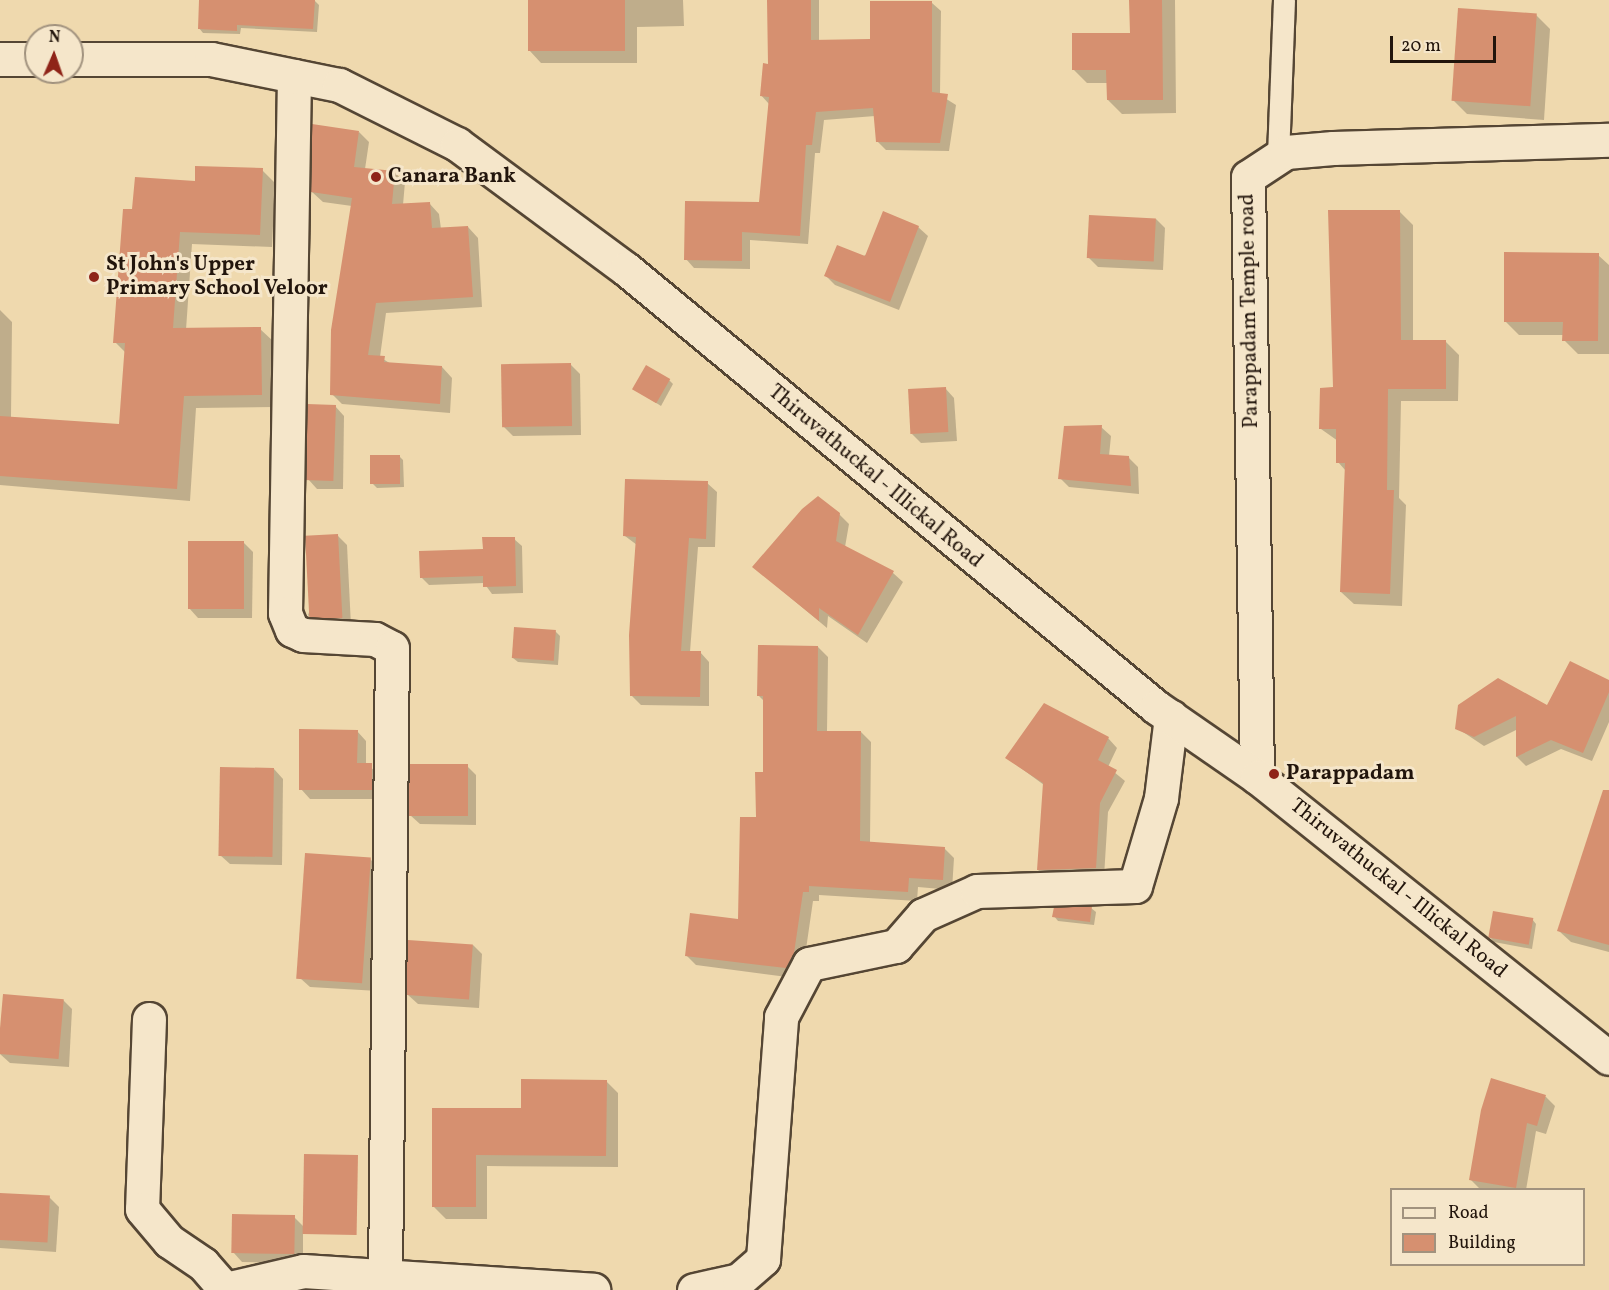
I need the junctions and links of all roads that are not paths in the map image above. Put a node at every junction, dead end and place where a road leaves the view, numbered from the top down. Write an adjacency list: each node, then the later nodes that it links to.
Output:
1 (1284, 0): 7 (lane)
2 (0, 59): 3 (street)
3 (24, 59)
4 (84, 59): 5 (street, Thiruvathuckal - Illickal Road)
5 (294, 76): 8 (street, Thiruvathuckal - Illickal Road); 12 (street)
6 (1609, 140): 7 (street, Parappadam Temple road)
7 (1278, 156): 9 (street, Parappadam Temple road)
8 (1171, 717): 9 (street, Thiruvathuckal - Illickal Road); 15 (street)
9 (1257, 777): 11 (street, Thiruvathuckal - Illickal Road)
10 (149, 1018): 13 (street)
11 (1609, 1058)
12 (385, 1276): 13 (street); 14 (street)
13 (223, 1290)
14 (593, 1290)
15 (694, 1290)

